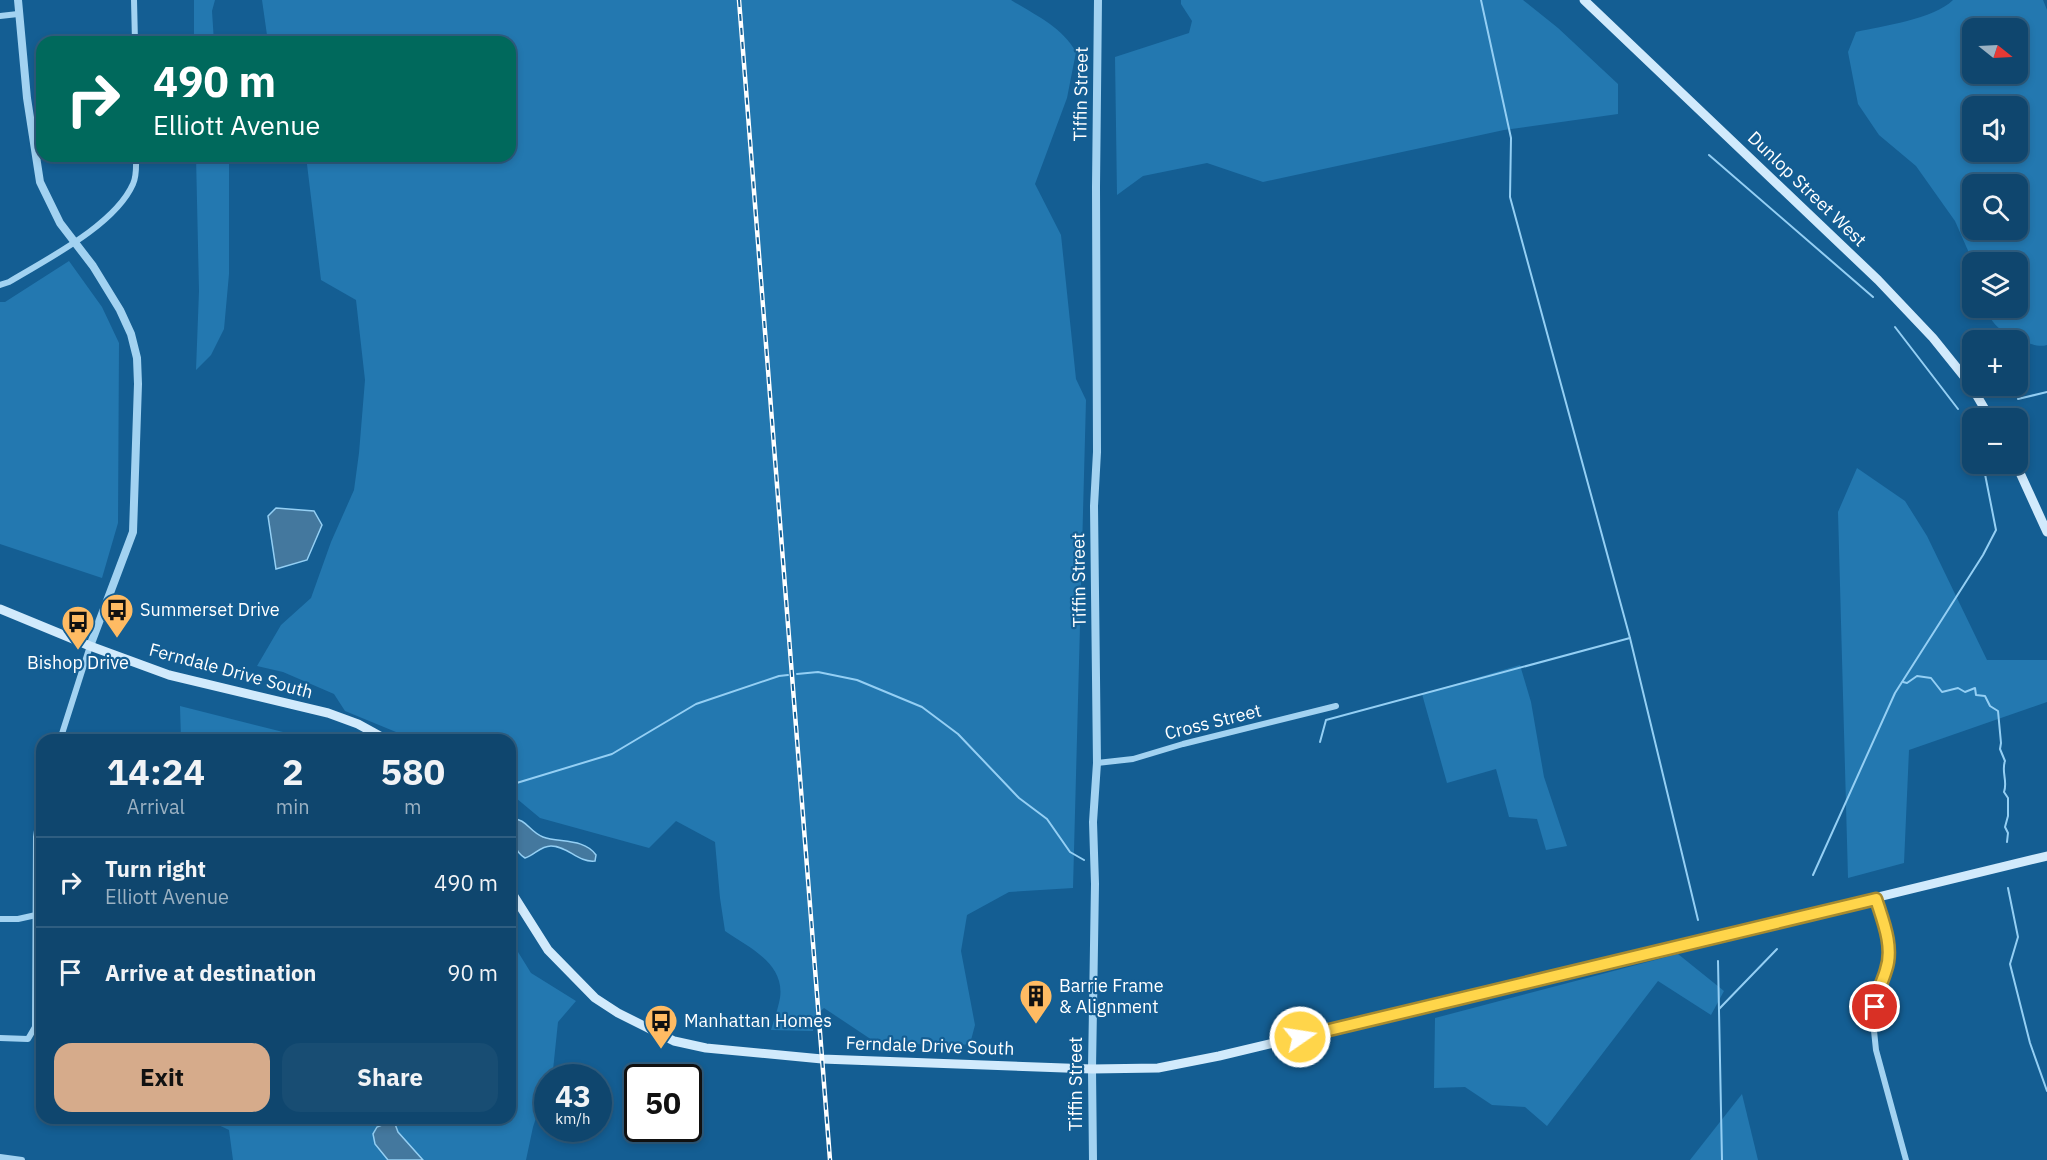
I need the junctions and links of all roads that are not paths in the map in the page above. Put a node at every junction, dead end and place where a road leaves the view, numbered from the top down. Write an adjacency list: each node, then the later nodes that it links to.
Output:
1 (18, 0): 5 (street)
2 (134, 0): 7 (street)
3 (1098, 0): 21 (street, Tiffin Street)
4 (1584, 0): 13 (main road, Dunlop Street West)
5 (18, 14): 6 (street); 8 (street)
6 (0, 16)
7 (135, 36)
8 (36, 156)
9 (37, 162): 11 (street)
10 (136, 162): 11 (street)
11 (74, 243): 12 (street); 17 (street)
12 (0, 285)
13 (1984, 408)
14 (2021, 474): 15 (main road)
15 (2047, 532)
16 (0, 609): 17 (main road, Ferndale Drive South)
17 (90, 646): 19 (street); 20 (main road, Ferndale Drive South)
18 (1336, 706): 21 (street, Cross Street)
19 (62, 734)
20 (376, 734)
21 (1097, 763): 29 (street, Tiffin Street)
22 (36, 837): 26 (street)
23 (2047, 856): 25 (main road, Ferndale Drive South)
24 (516, 899): 29 (main road, Ferndale Drive South)
25 (1876, 899): 29 (main road, Ferndale Drive South); 33 (street)
26 (36, 915): 27 (street); 28 (street)
27 (0, 919)
28 (0, 1038)
29 (1092, 1069): 32 (street, Tiffin Street)
30 (0, 1157): 31 (street)
31 (22, 1160)
32 (1093, 1160)
33 (1906, 1160)

